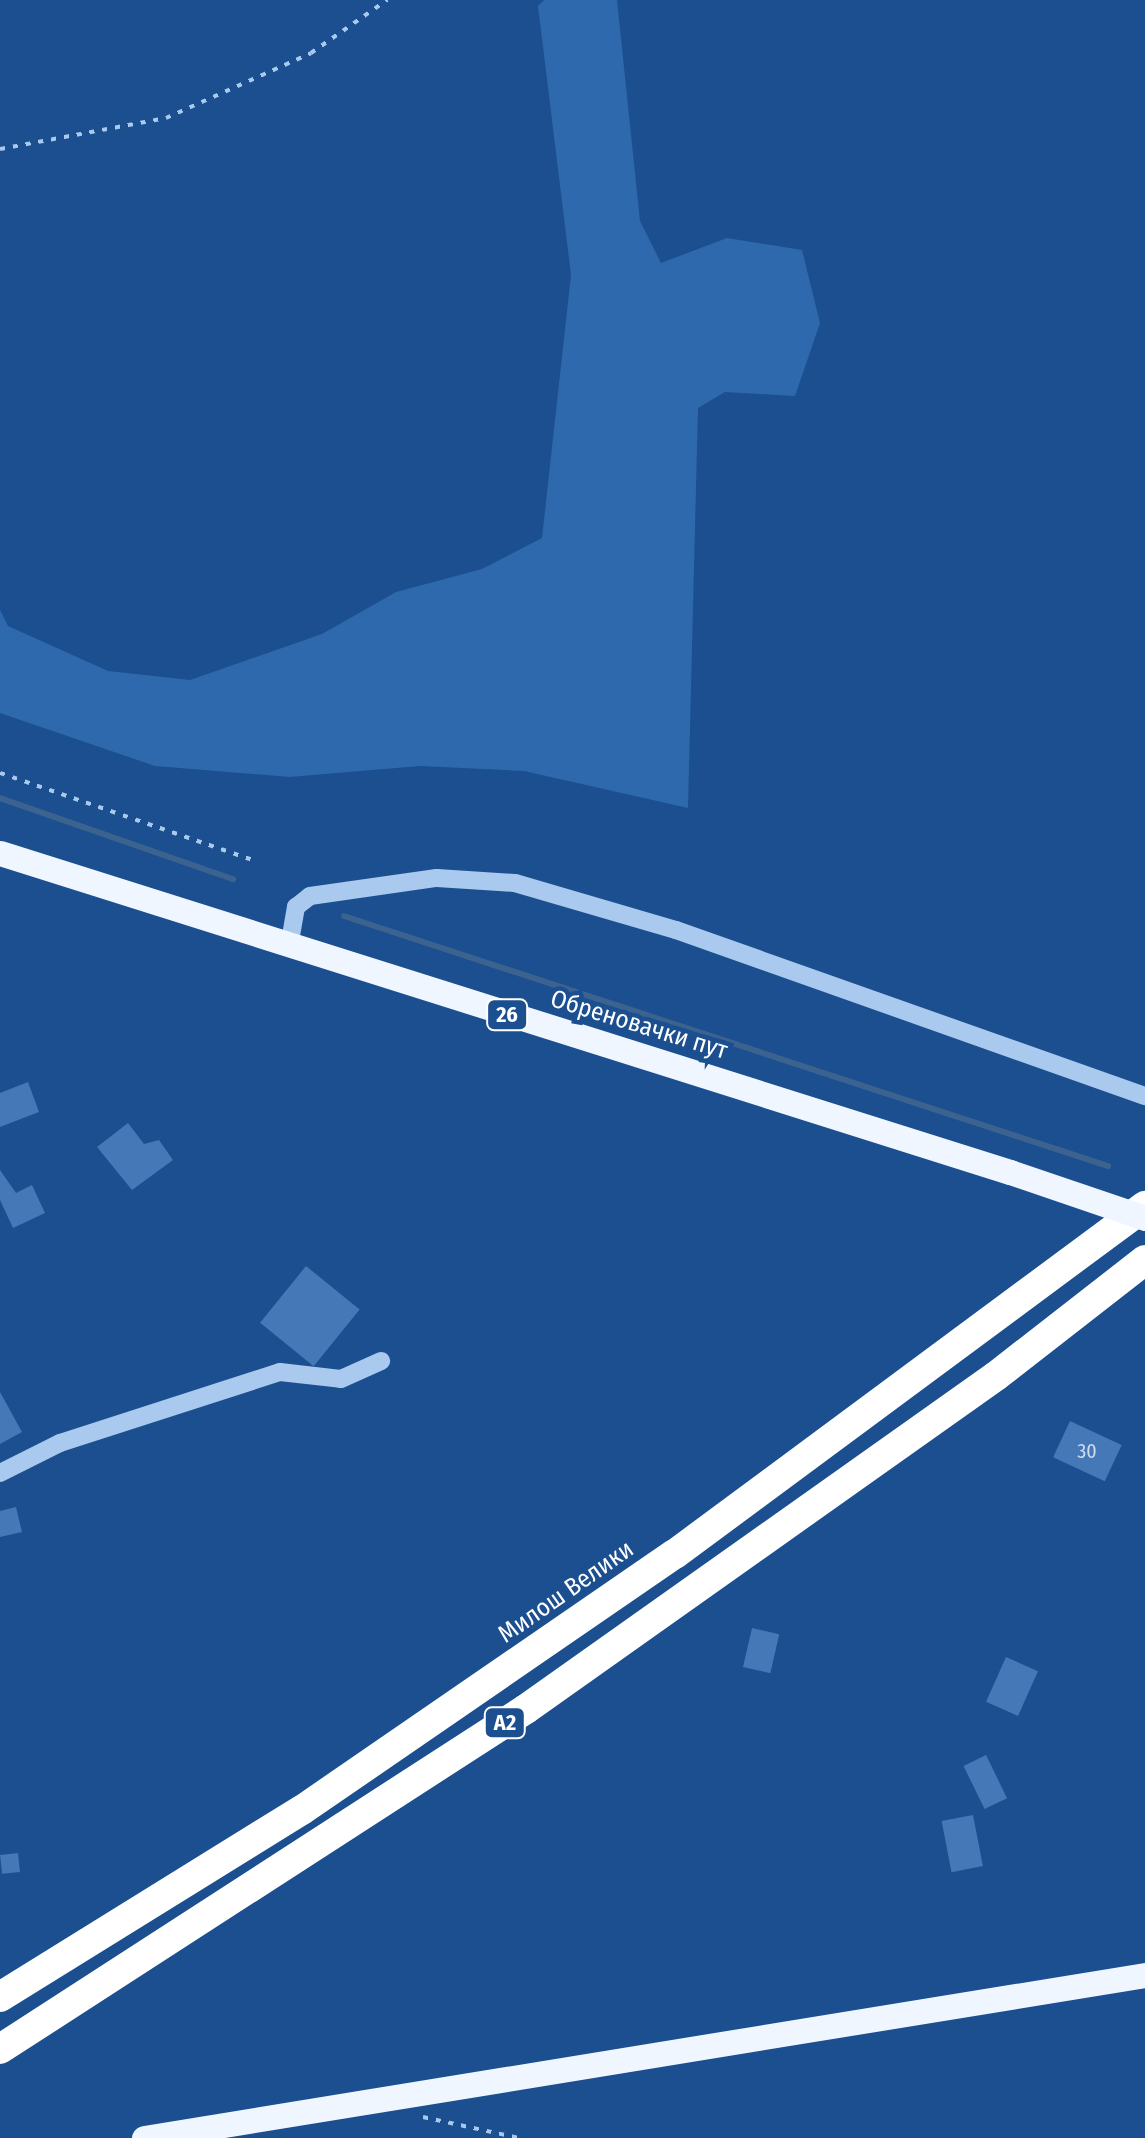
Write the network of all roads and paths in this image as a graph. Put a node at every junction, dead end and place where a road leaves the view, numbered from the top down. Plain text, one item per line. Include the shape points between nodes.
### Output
1 (388, 0) edge
2 (0, 148) edge
3 (0, 773) edge
4 (2, 859) edge
5 (253, 860) dead end
6 (289, 947) junction
7 (1145, 1096) edge
8 (1145, 1206) edge
9 (1145, 1218) edge
10 (1145, 1260) edge
11 (381, 1361) dead end
12 (0, 1473) edge
13 (1145, 1974) edge
14 (0, 1997) edge
15 (0, 2049) edge
16 (415, 2092) junction
17 (144, 2138) edge
18 (519, 2138) edge

1 - 2 path via 311,53 166,118
3 - 5 path
4 - 6 main road, Обреновачки пут / 26
6 - 7 lane via 296,908 310,896 437,878 515,883 676,930
6 - 9 main road, Обреновачки пут / 26, bridge
8 - 14 highway, Милош Велики / A2 via 659,1565 302,1810
10 - 15 highway, A2 via 996,1376 526,1709
11 - 12 lane via 342,1378 280,1372 60,1443
13 - 16 main road
16 - 17 main road
16 - 18 path via 424,2119

